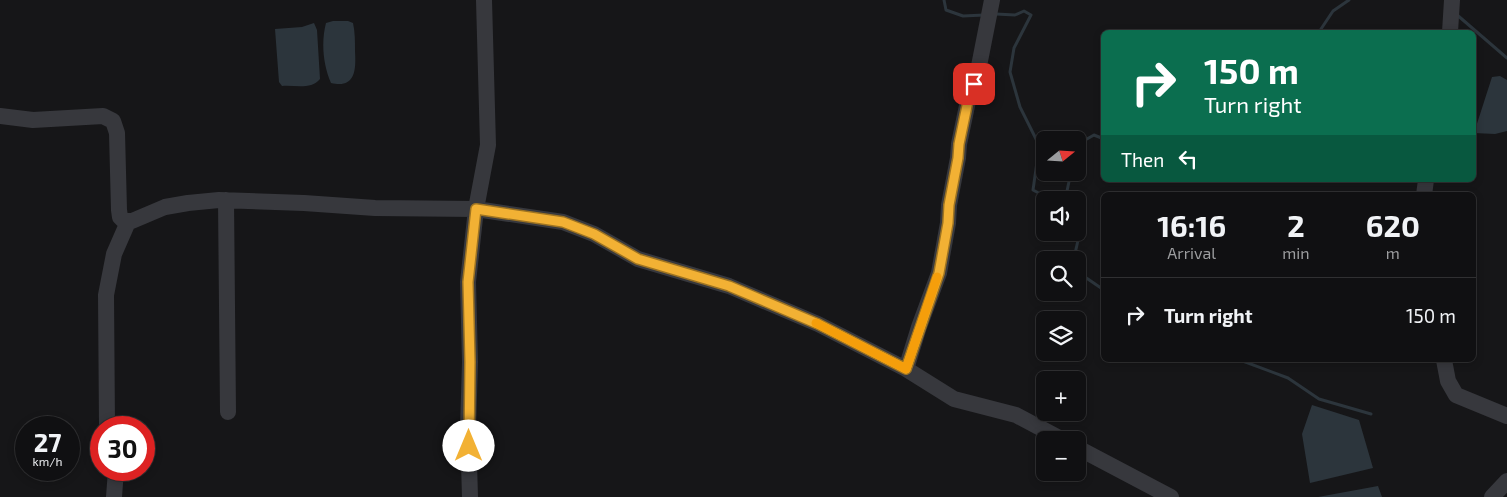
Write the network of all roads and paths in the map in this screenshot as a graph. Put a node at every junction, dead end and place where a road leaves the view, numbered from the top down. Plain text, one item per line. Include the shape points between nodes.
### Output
1 (484, 0) edge
2 (992, 0) edge
3 (1452, 0) edge
4 (1450, 30) edge
5 (0, 116) edge
6 (226, 200) junction
7 (476, 209) junction
8 (128, 222) junction
9 (1444, 362) edge
10 (906, 369) junction
11 (228, 412) dead end
12 (107, 416) edge
13 (1507, 416) edge
14 (1046, 431) edge
15 (1086, 452) edge
16 (115, 481) edge
17 (1507, 481) edge
18 (114, 497) edge
19 (470, 497) edge
20 (1171, 497) edge
21 (1492, 497) edge

1 - 7 street via 488,145
2 - 10 street via 979,66 968,101 939,273
3 - 4 street
5 - 8 street via 33,120 103,116 113,121 117,133 119,210 122,220
6 - 7 street via 375,208
6 - 8 street via 180,204
6 - 11 street
7 - 10 street via 563,222 594,234 638,259 729,286 809,320
7 - 19 street via 468,282
8 - 12 street via 114,254 106,295
9 - 13 street via 1448,381 1456,395
10 - 14 street via 954,399 1016,415
15 - 20 street
16 - 18 street
17 - 21 street

